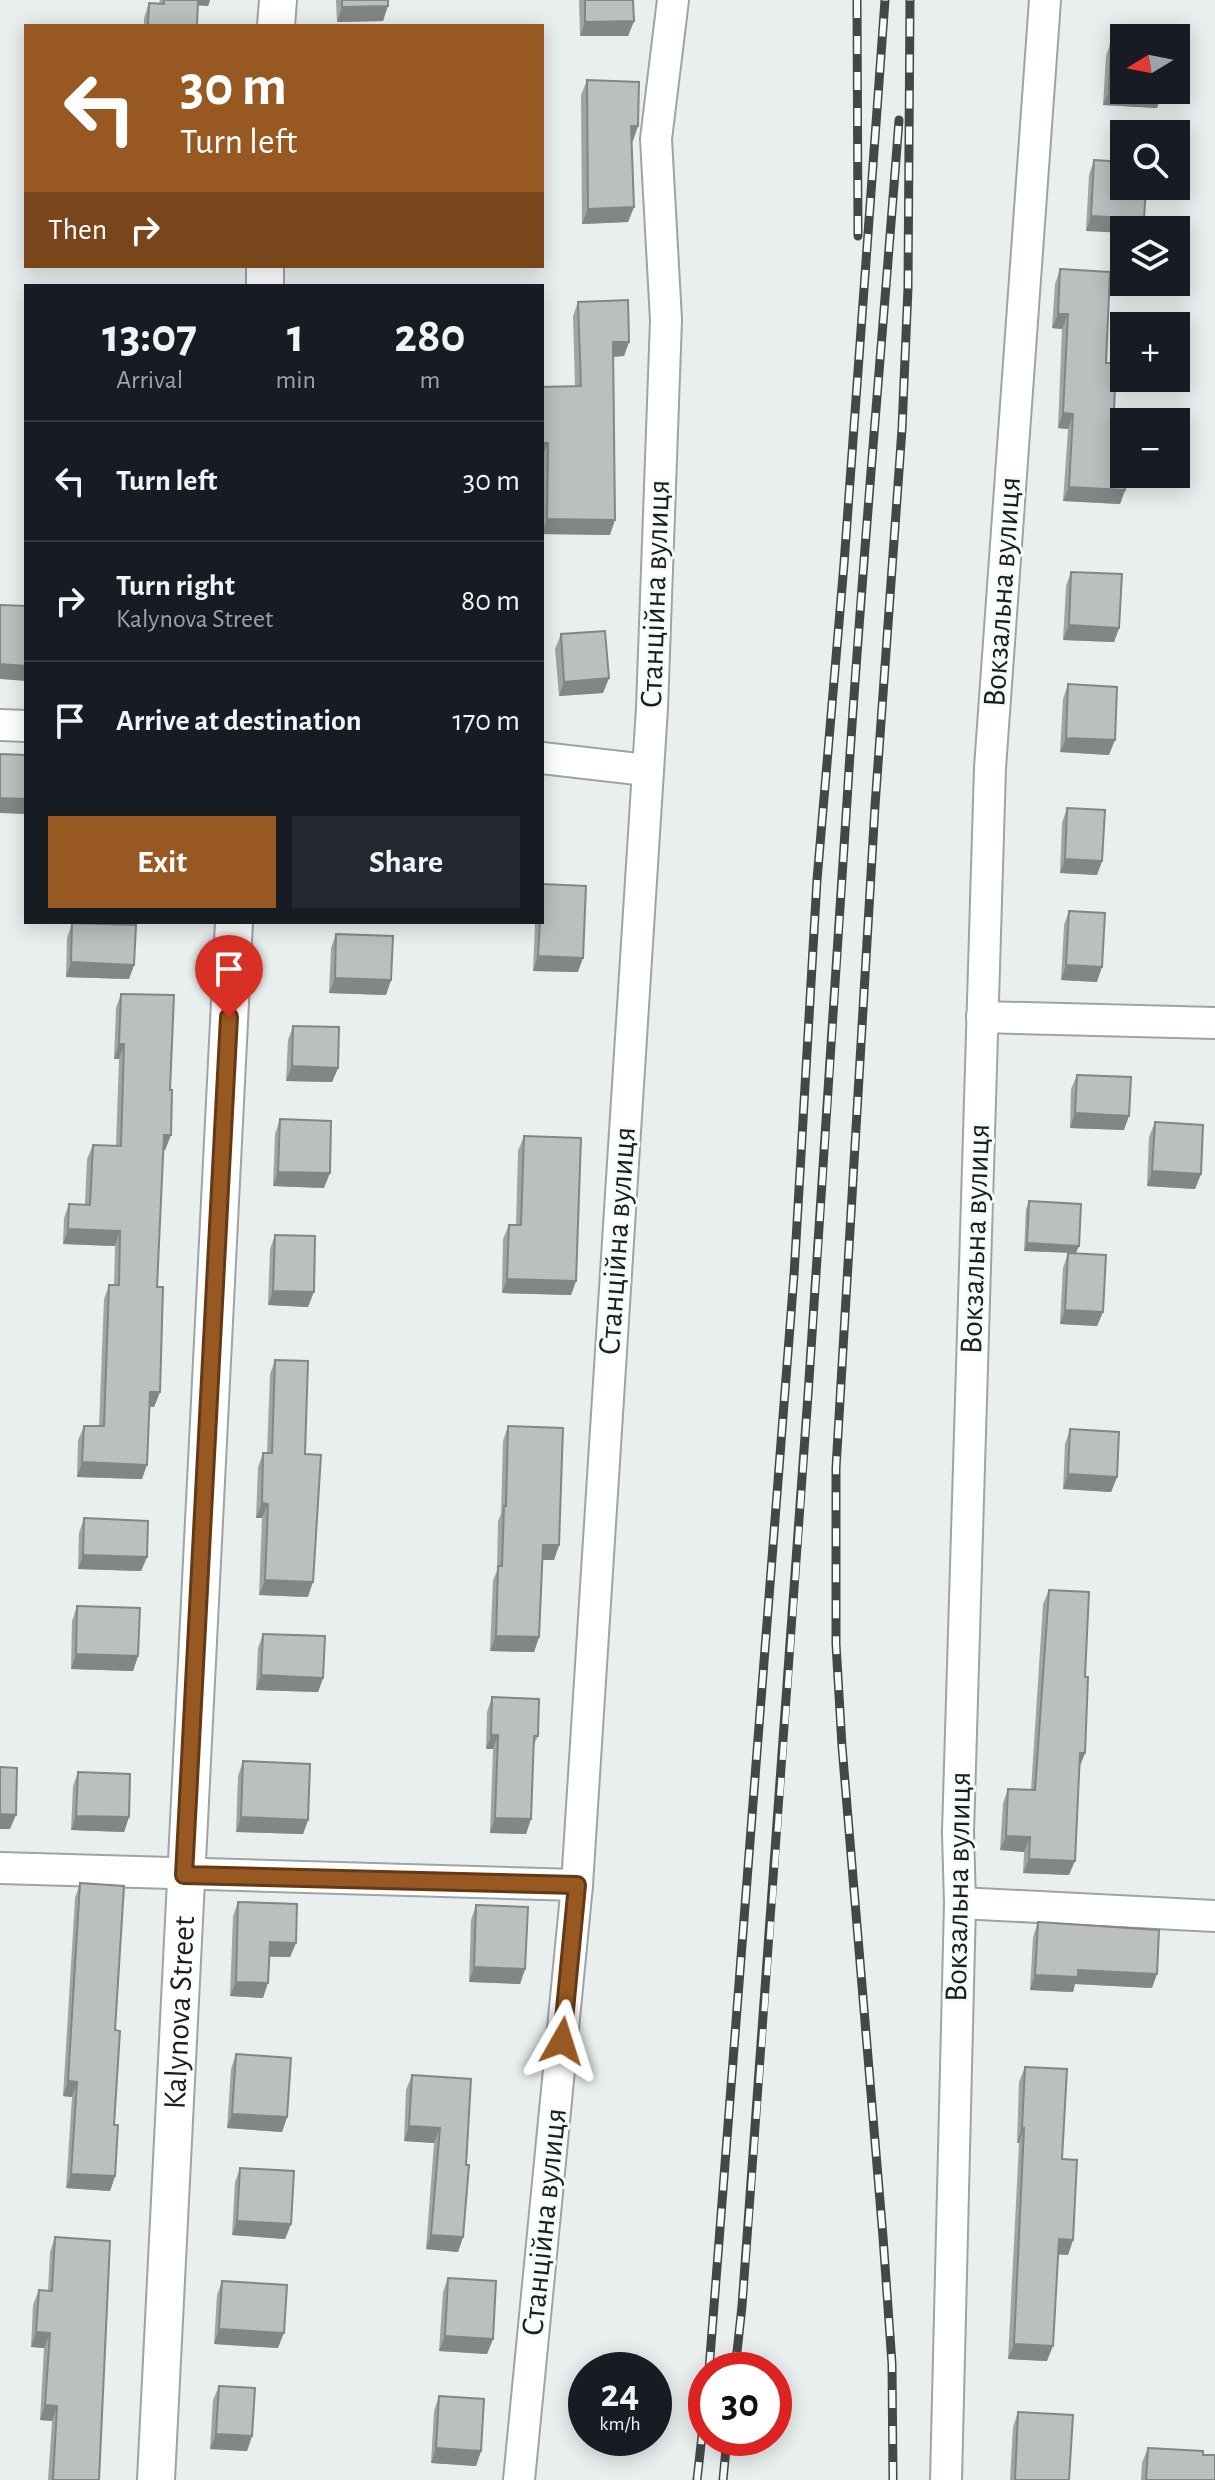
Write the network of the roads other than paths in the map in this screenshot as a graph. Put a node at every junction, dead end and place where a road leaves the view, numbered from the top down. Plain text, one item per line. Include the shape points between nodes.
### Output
1 (278, 0) edge
2 (673, 0) edge
3 (1045, 0) edge
4 (276, 24) edge
5 (0, 725) edge
6 (24, 726) edge
7 (544, 758) edge
8 (646, 770) junction
9 (234, 924) edge
10 (982, 1017) junction
11 (1215, 1023) edge
12 (0, 1868) edge
13 (184, 1875) junction
14 (577, 1885) junction
15 (960, 1903) junction
16 (1215, 1916) edge
17 (156, 2480) edge
18 (519, 2480) edge
19 (946, 2480) edge

1 - 4 street
2 - 8 street, Станційна вулиця via 656,139 666,320
3 - 10 street, Вокзальна вулиця via 990,768
5 - 6 street
7 - 8 street
8 - 14 street, Станційна вулиця
9 - 13 street, Kalynova Street
10 - 11 street
10 - 15 street, Вокзальна вулиця
12 - 13 street
13 - 14 street
13 - 17 street, Kalynova Street
14 - 18 street, Станційна вулиця
15 - 16 street
15 - 19 street, Вокзальна вулиця

